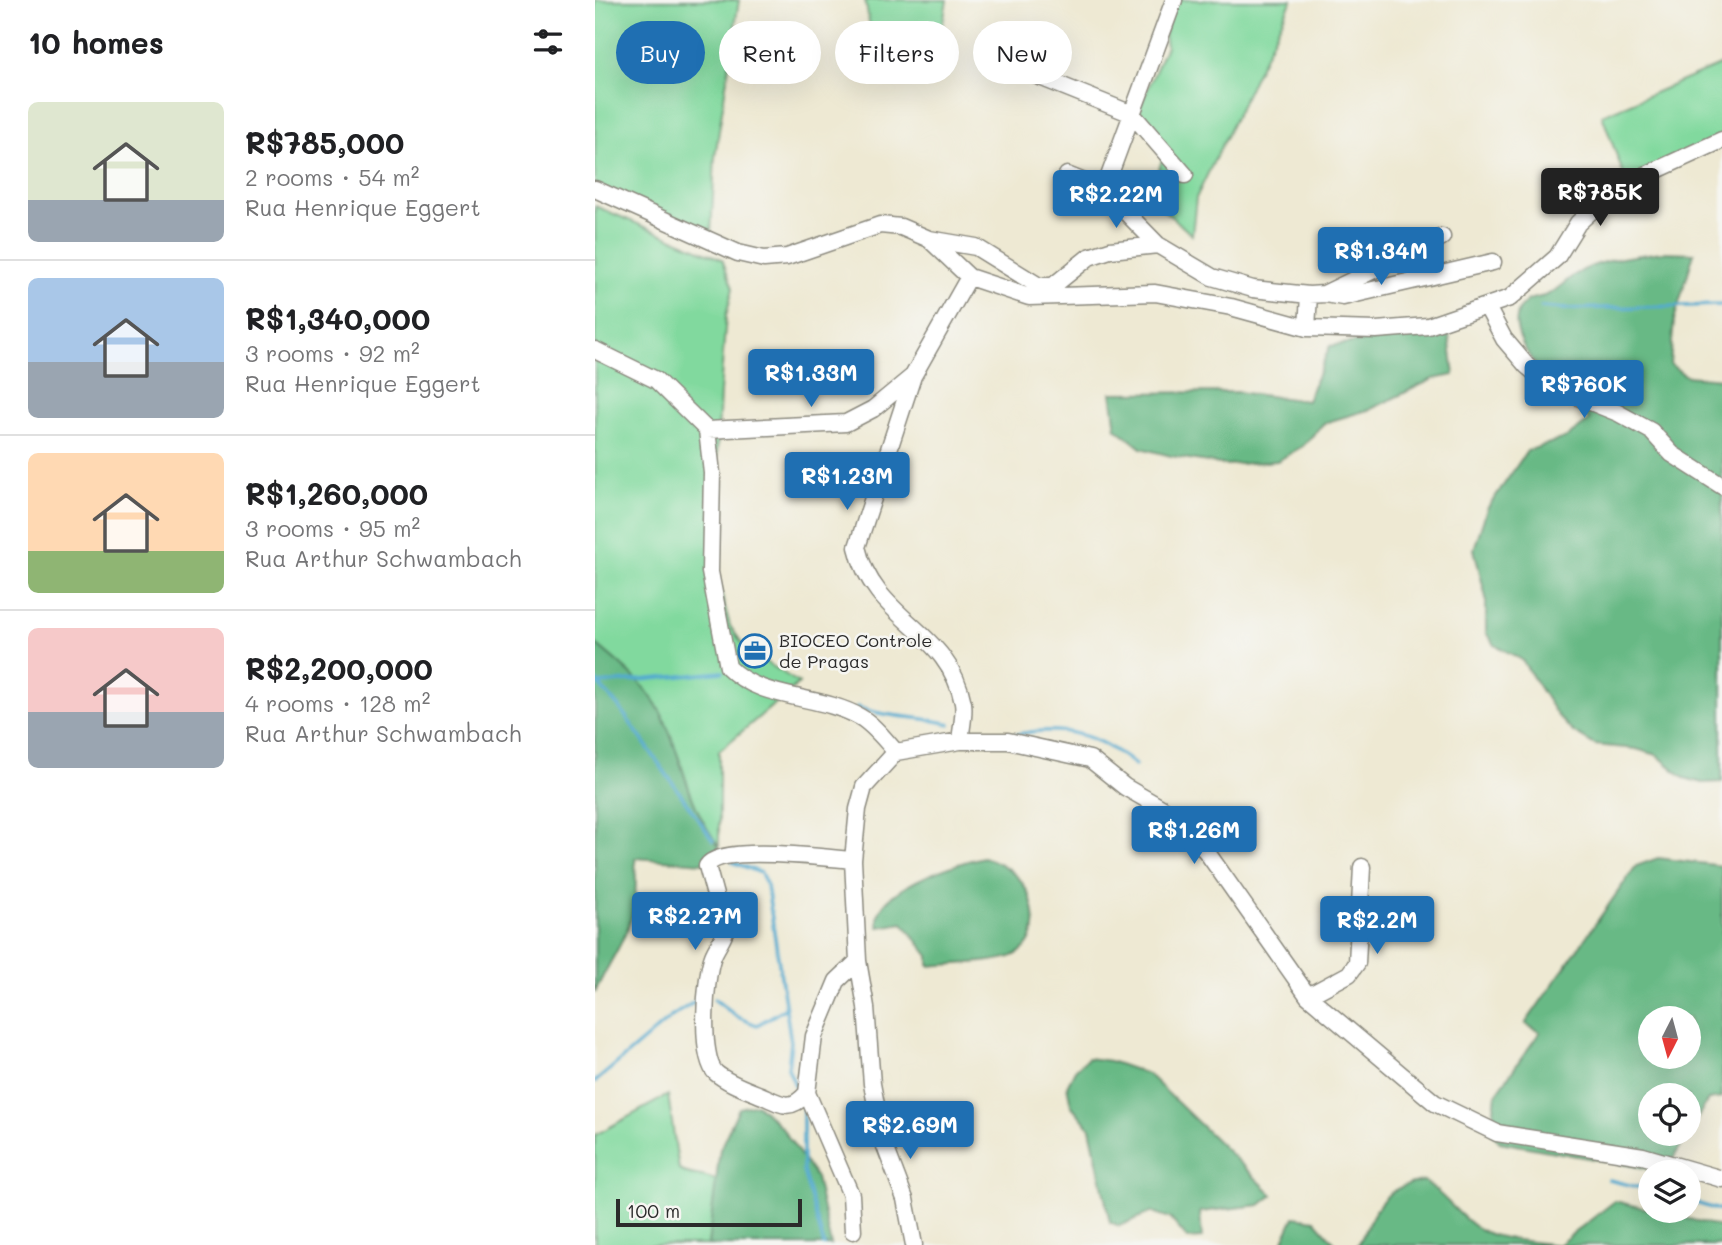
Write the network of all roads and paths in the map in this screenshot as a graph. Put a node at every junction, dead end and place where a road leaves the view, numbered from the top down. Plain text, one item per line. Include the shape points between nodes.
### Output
1 (1174, 0) edge
2 (1057, 84) edge
3 (1132, 114) junction
4 (1722, 140) edge
5 (1067, 175) dead end
6 (1185, 175) dead end
7 (595, 189) edge
8 (1104, 190) junction
9 (1442, 237) dead end
10 (929, 239) junction
11 (1158, 245) junction
12 (1493, 262) dead end
13 (969, 277) junction
14 (1317, 295) junction
15 (1487, 307) junction
16 (1307, 328) junction
17 (595, 349) edge
18 (913, 376) junction
19 (707, 430) junction
20 (1722, 486) edge
21 (960, 741) junction
22 (896, 752) junction
23 (852, 860) junction
24 (1362, 867) dead end
25 (858, 961) junction
26 (1308, 996) junction
27 (807, 1093) junction
28 (1722, 1179) edge
29 (853, 1231) dead end
30 (914, 1245) edge

1 - 3 street
2 - 3 street
3 - 6 street
3 - 8 street
4 - 15 street via 1635,180 1602,201 1578,223 1557,257 1510,298
5 - 8 street
7 - 10 street via 738,253 764,259 787,257 880,225 901,227
8 - 11 street
9 - 14 street
10 - 11 street via 976,247 1039,286 1053,286 1089,257 1109,250
10 - 13 street
11 - 14 street via 1212,277 1252,289
12 - 14 street via 1343,297
13 - 16 street via 1029,297 1156,293
13 - 18 street
14 - 16 street
15 - 16 street via 1428,326
15 - 20 street via 1504,339 1551,386 1651,431 1672,454
17 - 19 street via 656,380
18 - 19 street via 873,409 845,423
18 - 21 street via 857,547 872,587 929,639 956,678 963,706
19 - 22 street via 712,473 710,572 728,667 737,677 769,690 862,718
21 - 22 street
21 - 26 street via 1008,741 1090,759 1125,787 1170,813 1206,851
22 - 23 street via 864,788
23 - 25 street
23 - 27 street via 762,854 716,857 706,866 725,932 712,965 704,1032 709,1063 727,1080 785,1106 798,1103
24 - 26 street via 1357,963 1349,974
25 - 27 street via 837,981 814,1036
25 - 30 street via 883,1141 905,1199
26 - 28 street via 1435,1103 1467,1121 1497,1133 1643,1156
27 - 29 street via 851,1195

